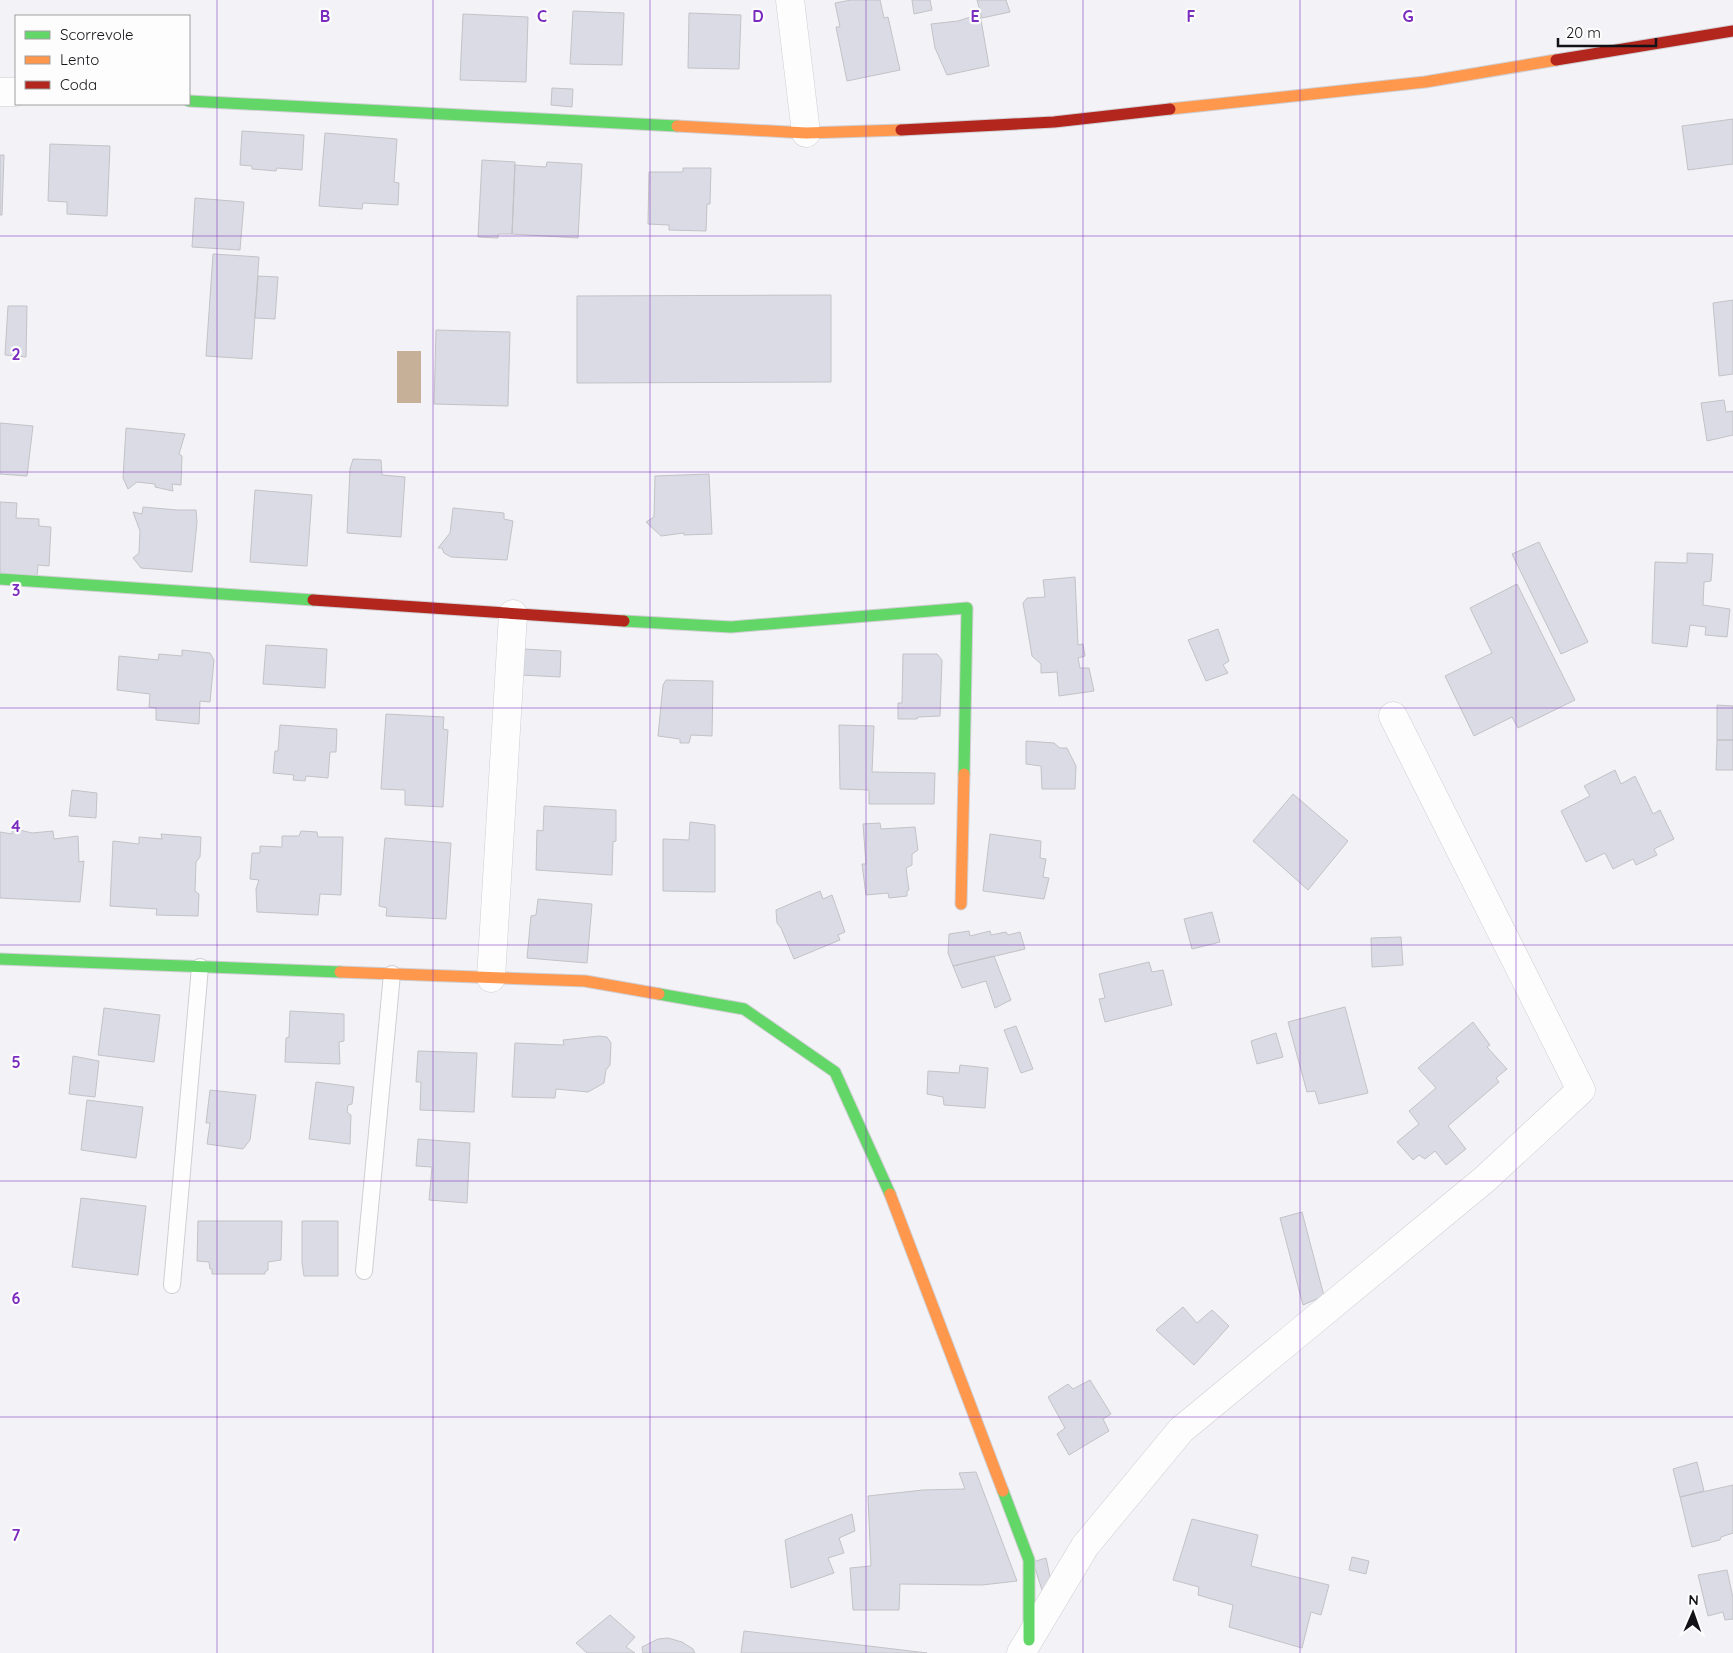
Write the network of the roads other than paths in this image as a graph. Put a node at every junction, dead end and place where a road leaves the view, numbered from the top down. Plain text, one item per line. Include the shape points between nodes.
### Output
1 (790, 0) edge
2 (1733, 31) edge
3 (0, 92) edge
4 (15, 92) edge
5 (190, 101) edge
6 (806, 133) junction
7 (0, 579) edge
8 (513, 614) junction
9 (1393, 716) dead end
10 (961, 904) dead end
11 (0, 959) edge
12 (200, 967) junction
13 (392, 974) junction
14 (491, 978) junction
15 (364, 1271) dead end
16 (172, 1285) dead end
17 (1025, 1646) edge

1 - 6 street
2 - 6 street via 1425,82 1054,122
3 - 4 street
5 - 6 street
7 - 8 street
8 - 10 street via 731,627 967,608
8 - 14 street
9 - 17 street via 1581,1090 1485,1179 1181,1430 1085,1546
11 - 12 street
12 - 13 street
12 - 16 lane
13 - 14 street
13 - 15 lane
14 - 17 street via 585,982 744,1009 835,1072 890,1192 1029,1560

